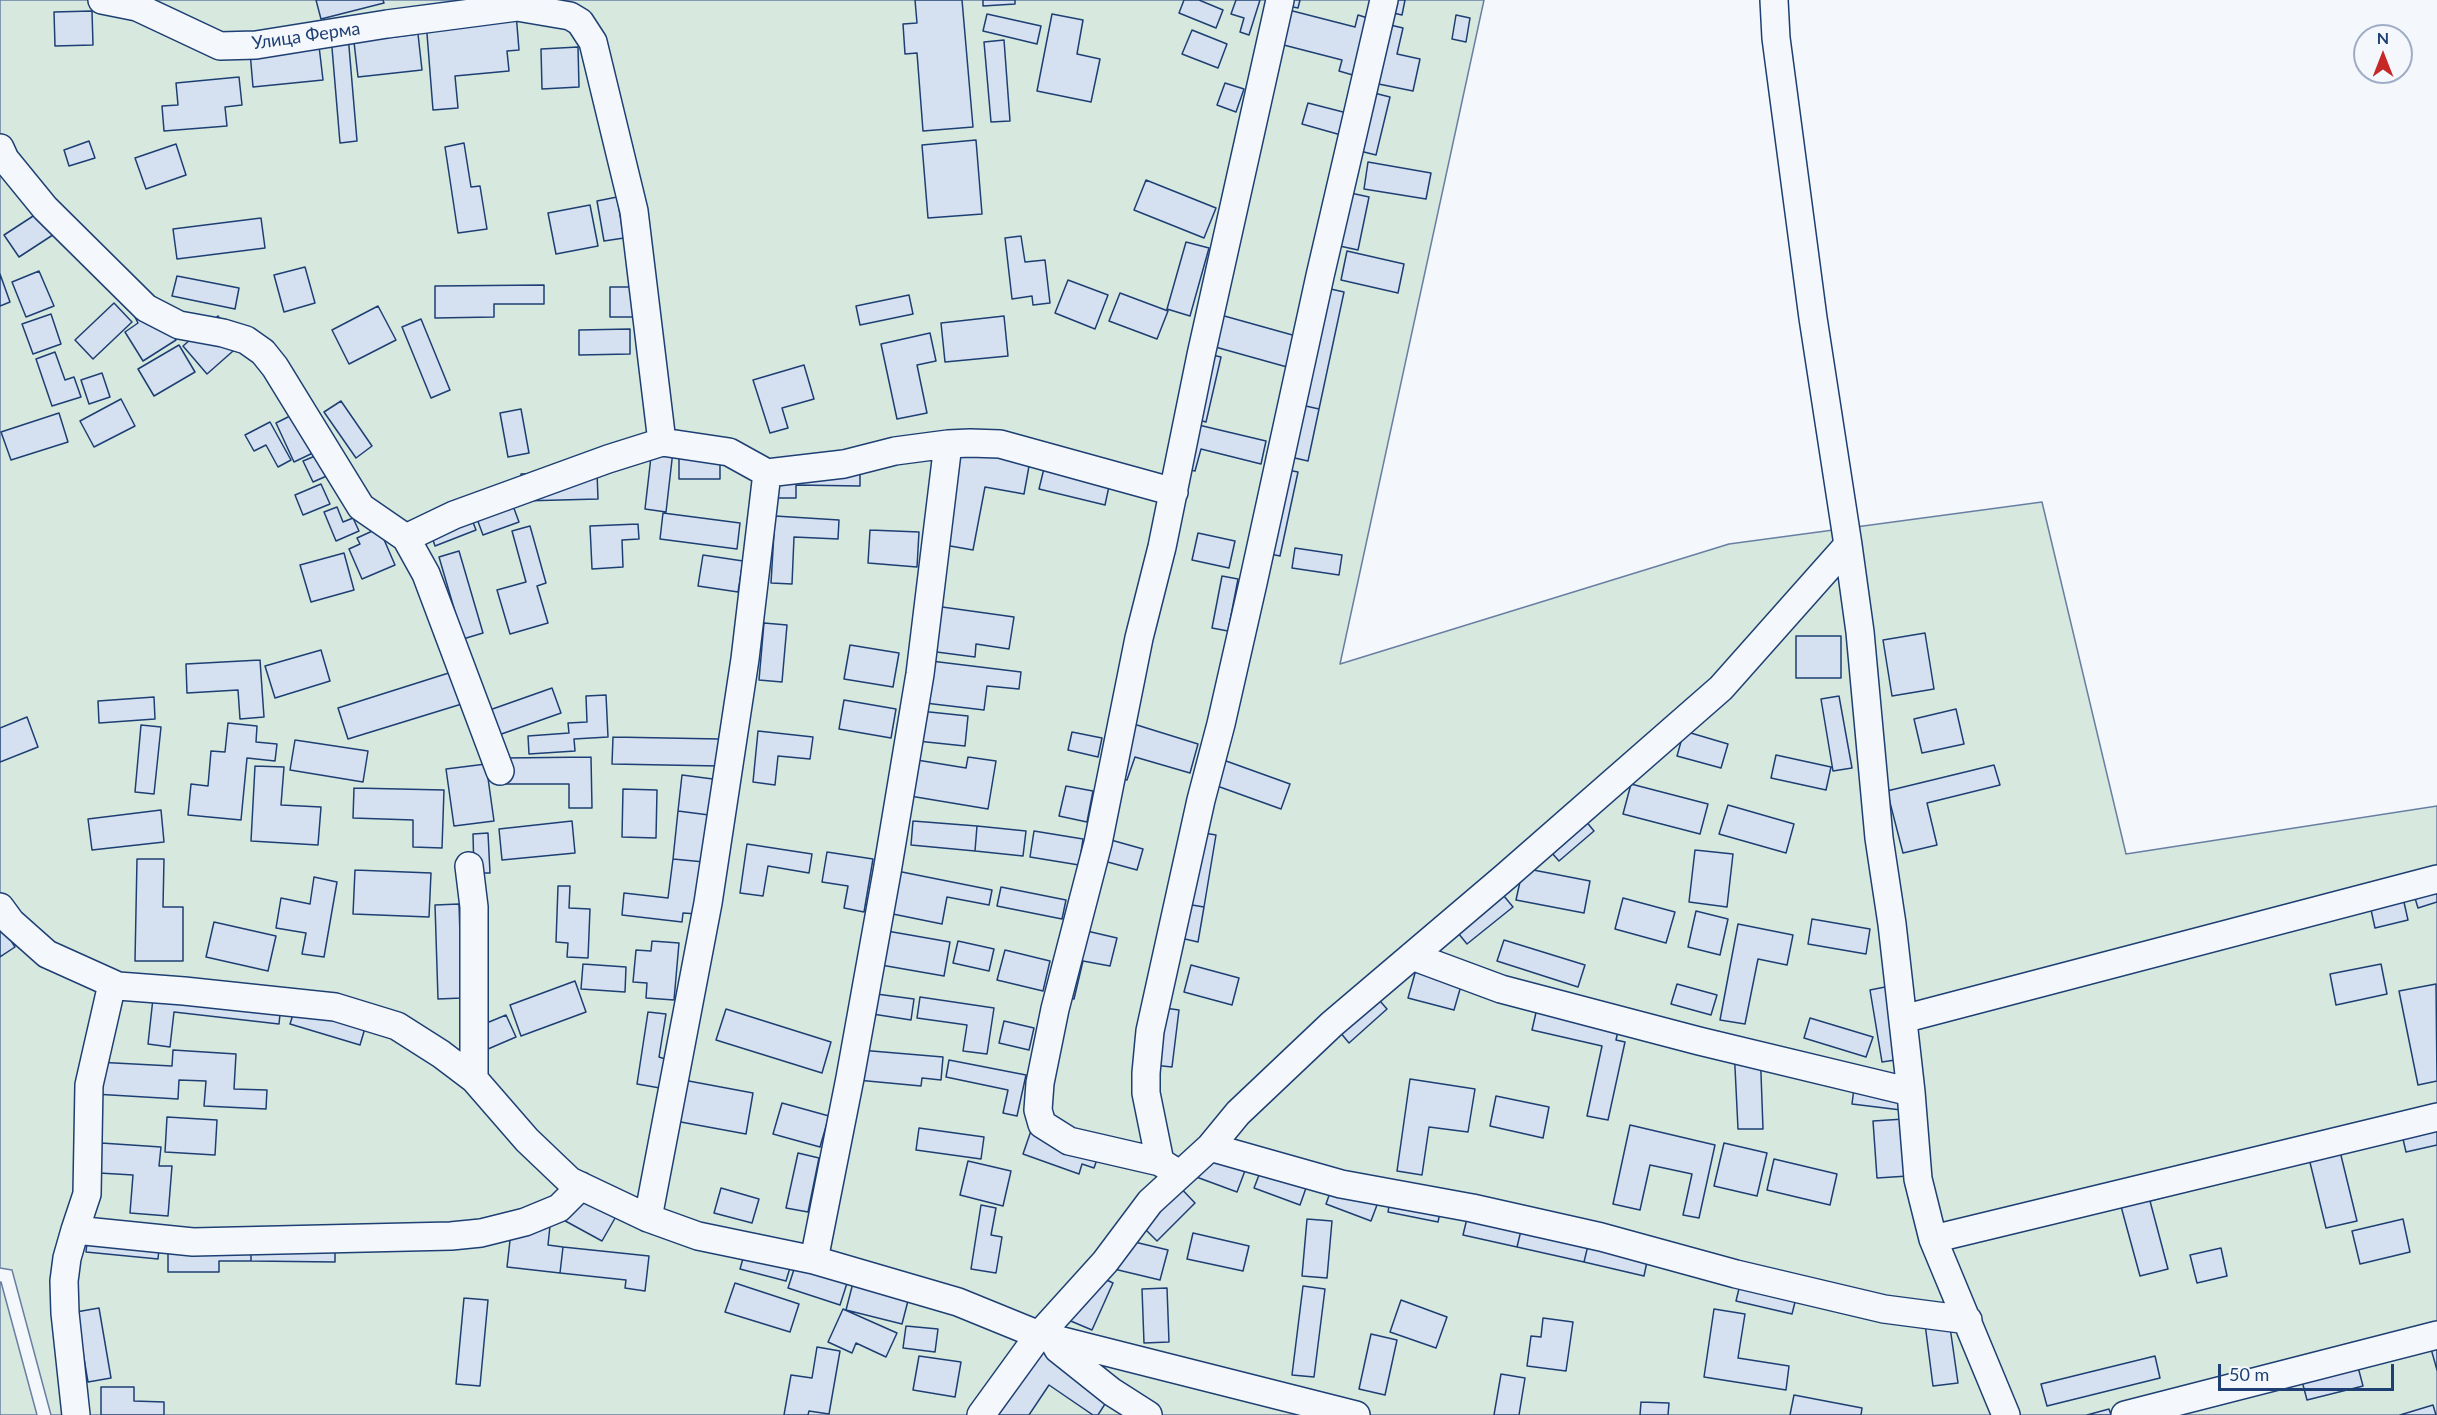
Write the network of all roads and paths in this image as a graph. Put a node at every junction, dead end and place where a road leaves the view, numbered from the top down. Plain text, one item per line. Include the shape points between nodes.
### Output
1 (102, 0) edge
2 (1280, 0) edge
3 (1384, 0) edge
4 (1774, 0) edge
5 (517, 4) edge
6 (0, 148) edge
7 (662, 442) junction
8 (948, 444) junction
9 (767, 473) junction
10 (1174, 492) junction
11 (406, 538) junction
12 (1848, 545) junction
13 (500, 771) dead end
14 (469, 866) dead end
15 (2437, 879) edge
16 (0, 907) edge
17 (1412, 956) junction
18 (112, 984) junction
19 (1903, 1018) junction
20 (474, 1079) junction
21 (1911, 1092) junction
22 (2437, 1116) edge
23 (1210, 1147) junction
24 (1170, 1168) junction
25 (581, 1186) junction
26 (648, 1218) junction
27 (75, 1230) junction
28 (1933, 1239) junction
29 (814, 1260) junction
30 (1968, 1320) junction
31 (2437, 1335) edge
32 (1045, 1337) junction
33 (76, 1415) edge
34 (981, 1415) edge
35 (1148, 1415) edge
36 (1356, 1415) edge
37 (2006, 1415) edge
38 (2125, 1415) edge

1 - 5 street, Улица Ферма via 137,7 220,46 256,45
2 - 10 street
3 - 24 street via 1150,1030 1146,1093
4 - 12 street via 1813,318
5 - 7 street, Улица Ферма via 570,16 580,22 593,42 634,212
6 - 11 street via 45,208 147,308 179,325 246,340 262,352 361,507
7 - 9 street via 729,452
7 - 11 street via 454,515
8 - 9 street via 844,464
8 - 10 street via 1000,444
8 - 29 street via 920,674 850,1078
9 - 26 street via 745,659 708,903
10 - 24 street via 1139,638 1098,843 1056,1009 1038,1110 1042,1124 1069,1141
11 - 13 street via 426,574
12 - 17 street via 1720,688
12 - 19 street
14 - 20 street via 474,907
15 - 19 street
16 - 18 street via 47,954
17 - 21 street via 1501,988 1709,1044
17 - 23 street via 1294,1059 1238,1113
18 - 20 street via 336,1007 398,1026
18 - 27 street via 89,1085 87,1194
19 - 21 street
20 - 25 street via 527,1140 570,1181
21 - 28 street via 1918,1179
22 - 28 street
23 - 24 street
23 - 30 street via 1341,1184 1600,1237 1884,1310
24 - 32 street via 1150,1202
25 - 26 street
25 - 27 street via 559,1208 525,1222 451,1236 194,1242
26 - 29 street via 698,1236
27 - 33 street via 64,1281
28 - 30 street
29 - 32 street via 958,1302
30 - 37 street
31 - 38 street
32 - 34 street
32 - 35 street via 1112,1392
32 - 36 street

